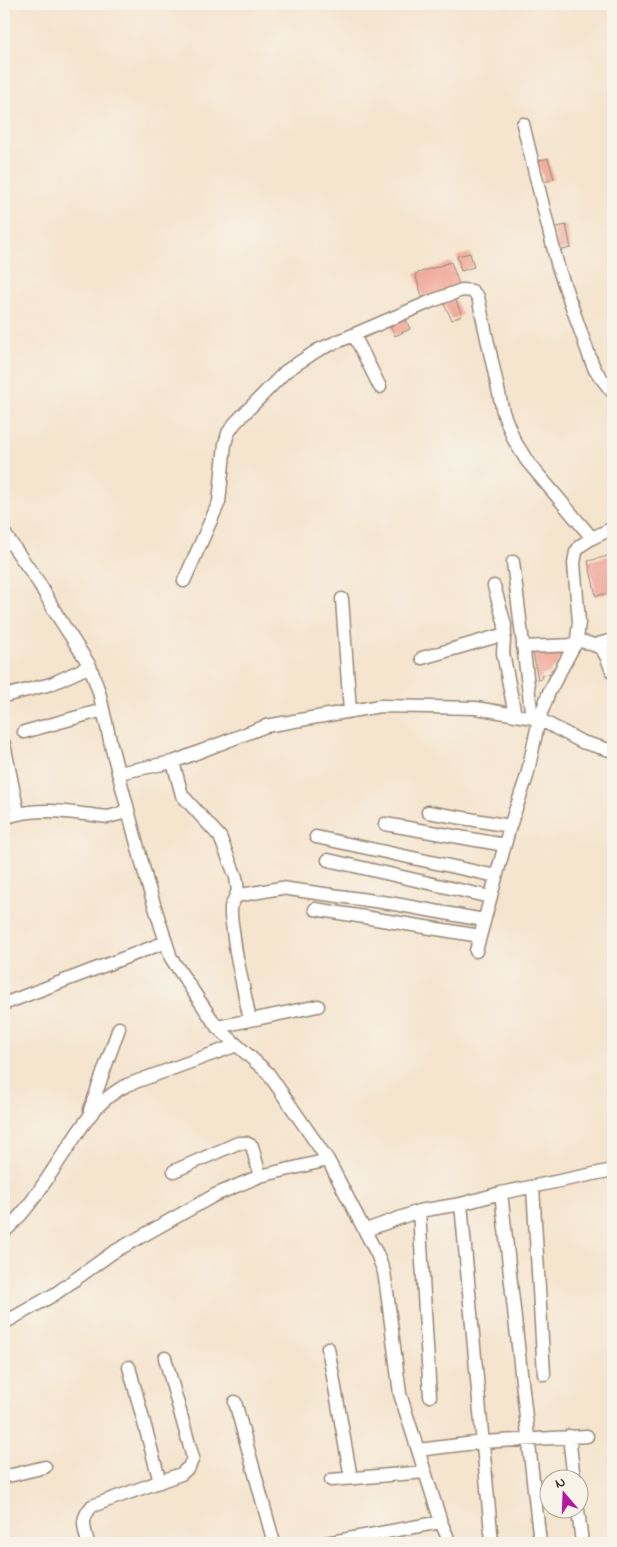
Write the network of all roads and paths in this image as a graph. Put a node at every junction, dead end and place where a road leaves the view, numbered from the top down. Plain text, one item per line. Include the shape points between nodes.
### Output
1 (523, 124) dead end
2 (354, 335) junction
3 (380, 386) dead end
4 (613, 393) edge
5 (613, 528) edge
6 (4, 533) edge
7 (592, 538) junction
8 (513, 562) dead end
9 (184, 581) dead end
10 (494, 586) dead end
11 (342, 599) dead end
12 (505, 634) junction
13 (613, 640) edge
14 (576, 643) junction
15 (595, 645) junction
16 (523, 647) junction
17 (422, 658) dead end
18 (90, 666) junction
19 (613, 673) edge
20 (4, 696) edge
21 (103, 710) junction
22 (350, 711) junction
23 (515, 715) junction
24 (536, 718) junction
25 (24, 732) dead end
26 (4, 744) edge
27 (613, 751) edge
28 (172, 762) junction
29 (118, 772) junction
30 (127, 809) junction
31 (428, 812) dead end
32 (18, 813) junction
33 (4, 818) edge
34 (385, 824) dead end
35 (510, 826) junction
36 (316, 837) dead end
37 (505, 845) junction
38 (328, 860) dead end
39 (496, 876) junction
40 (236, 896) junction
41 (490, 897) junction
42 (315, 909) dead end
43 (484, 920) junction
44 (480, 936) junction
45 (166, 942) junction
46 (476, 951) dead end
47 (6, 1003) dead end
48 (318, 1006) dead end
49 (250, 1020) junction
50 (119, 1028) dead end
51 (217, 1028) junction
52 (237, 1045) junction
53 (88, 1116) junction
54 (328, 1160) junction
55 (613, 1170) edge
56 (174, 1171) dead end
57 (260, 1176) junction
58 (533, 1187) junction
59 (501, 1193) junction
60 (461, 1204) junction
61 (419, 1211) junction
62 (366, 1230) junction
63 (4, 1232) edge
64 (4, 1323) edge
65 (328, 1348) dead end
66 (165, 1358) dead end
67 (129, 1367) dead end
68 (544, 1374) dead end
69 (430, 1396) dead end
70 (235, 1402) dead end
71 (568, 1436) junction
72 (587, 1436) dead end
73 (528, 1439) junction
74 (483, 1442) junction
75 (418, 1450) junction
76 (45, 1467) dead end
77 (573, 1470) edge
78 (425, 1472) junction
79 (4, 1477) edge
80 (351, 1478) junction
81 (332, 1480) dead end
82 (160, 1482) junction
83 (579, 1520) edge
84 (441, 1522) junction
85 (88, 1543) edge
86 (274, 1543) edge
87 (326, 1543) edge
88 (450, 1543) edge
89 (492, 1543) edge
90 (540, 1543) edge
91 (582, 1543) edge

1 - 4 street via 558,267 595,370
2 - 3 street
2 - 7 street via 432,301 462,290 472,291 478,297 503,412 514,440 527,461
2 - 9 street via 318,350 286,370 235,423 225,444 219,502
5 - 7 street
6 - 18 street
7 - 14 street via 580,546 574,563 579,622
8 - 16 street
10 - 12 street
11 - 22 street
12 - 17 street
12 - 23 street via 503,654
13 - 15 street
14 - 15 street
14 - 16 street
14 - 24 street
15 - 19 street via 604,650
16 - 24 street
18 - 20 street via 51,684
18 - 21 street
21 - 25 street
21 - 29 street
22 - 23 street via 380,706 466,708
22 - 28 street via 266,726
23 - 24 street
24 - 27 street via 582,742
24 - 35 street via 527,776
26 - 32 street
28 - 29 street
28 - 40 street via 182,795 223,842 236,877
29 - 30 street
30 - 32 street via 108,817 40,810
30 - 45 street
31 - 35 street
32 - 33 street
34 - 37 street
35 - 37 street
36 - 39 street
37 - 39 street
38 - 41 street
39 - 41 street
40 - 43 street via 281,888
40 - 49 street via 231,916
41 - 43 street
42 - 44 street
43 - 44 street
44 - 46 street
45 - 47 street
45 - 51 street via 171,958
48 - 49 street
49 - 51 street
50 - 53 street
51 - 52 street
52 - 53 street via 127,1085 102,1101
52 - 54 street via 268,1073
53 - 63 street via 32,1201
54 - 57 street
54 - 62 street
55 - 58 street
56 - 57 street via 238,1143 246,1143 252,1146
57 - 64 street via 215,1195 112,1253 55,1294
58 - 59 street
58 - 68 street
59 - 60 street
59 - 73 street
60 - 61 street
60 - 74 street
61 - 62 street
61 - 69 street
62 - 75 street via 384,1272 400,1394
65 - 80 street
66 - 82 street via 193,1458 181,1474
67 - 82 street
70 - 86 street
71 - 72 street
71 - 73 street
71 - 77 street
73 - 74 street
73 - 90 street
74 - 75 street
74 - 89 street
75 - 78 street
76 - 79 street
78 - 80 street
78 - 84 street
80 - 81 street
82 - 85 street via 92,1506 83,1523
83 - 91 street
84 - 87 street
84 - 88 street

